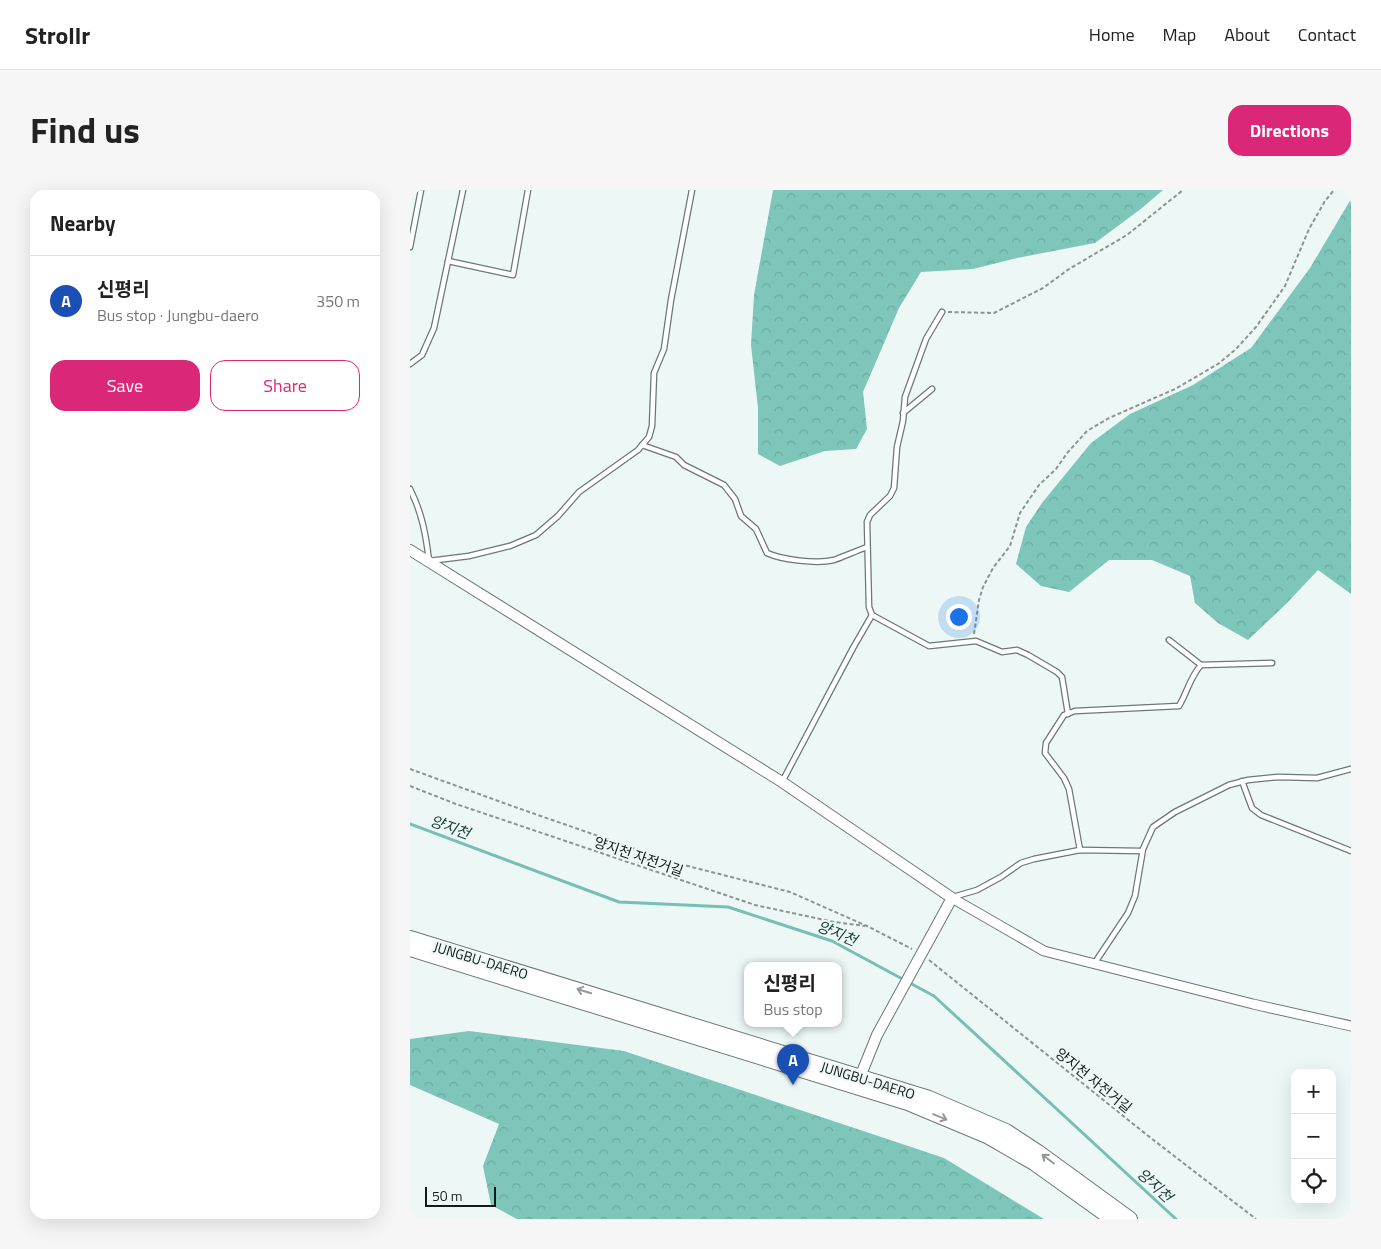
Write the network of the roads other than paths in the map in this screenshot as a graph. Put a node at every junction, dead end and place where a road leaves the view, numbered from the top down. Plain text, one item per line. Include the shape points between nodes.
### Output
1 (421, 190) edge
2 (463, 190) edge
3 (528, 190) edge
4 (692, 190) edge
5 (410, 247) edge
6 (448, 261) junction
7 (942, 312) road end
8 (410, 364) edge
9 (932, 389) dead end
10 (903, 413) junction
11 (642, 445) junction
12 (410, 489) edge
13 (868, 547) junction
14 (410, 550) edge
15 (429, 561) junction
16 (872, 615) junction
17 (1169, 640) dead end
18 (1272, 663) dead end
19 (1200, 665) junction
20 (1068, 714) junction
21 (1351, 769) edge
22 (1242, 781) junction
23 (782, 782) junction
24 (1080, 850) junction
25 (1142, 851) junction
26 (1351, 851) edge
27 (952, 898) junction
28 (410, 938) edge
29 (410, 949) edge
30 (1094, 964) junction
31 (1351, 1026) edge
32 (857, 1082) junction
33 (1112, 1219) edge
34 (1130, 1219) edge

1 - 5 lane
2 - 6 lane
3 - 6 lane via 513,275
4 - 11 lane via 664,349 654,372 652,426
6 - 8 lane via 434,328 422,355
7 - 10 lane via 926,339 905,397
9 - 10 lane
10 - 13 lane via 894,488 870,515 867,522
11 - 13 lane via 676,457 684,465 724,485 742,516 756,529 767,553 812,561 832,560
11 - 15 lane via 579,492 536,534 510,546
12 - 15 lane via 419,507
13 - 16 lane via 869,608
14 - 15 street
15 - 23 street
16 - 20 lane via 929,646 976,641 1002,652 1017,650 1062,677
16 - 23 lane
17 - 19 lane
18 - 19 lane
19 - 20 lane via 1179,706
20 - 24 lane via 1046,742 1046,753 1069,789
21 - 22 lane via 1317,778 1278,777
22 - 25 lane via 1175,812 1154,827
22 - 26 lane via 1252,808 1261,815
23 - 27 street
24 - 25 lane
24 - 27 lane via 1021,863 977,890
25 - 30 lane via 1135,896 1128,913
27 - 30 street via 1044,951
27 - 32 street via 877,1035
32 -> 28 main road, JUNGBU-DAERO
29 - 32 main road, JUNGBU-DAERO via 816,1074
30 - 31 street
32 -> 33 main road, JUNGBU-DAERO via 987,1136 1034,1162
34 -> 32 main road, JUNGBU-DAERO via 1006,1131 930,1098

